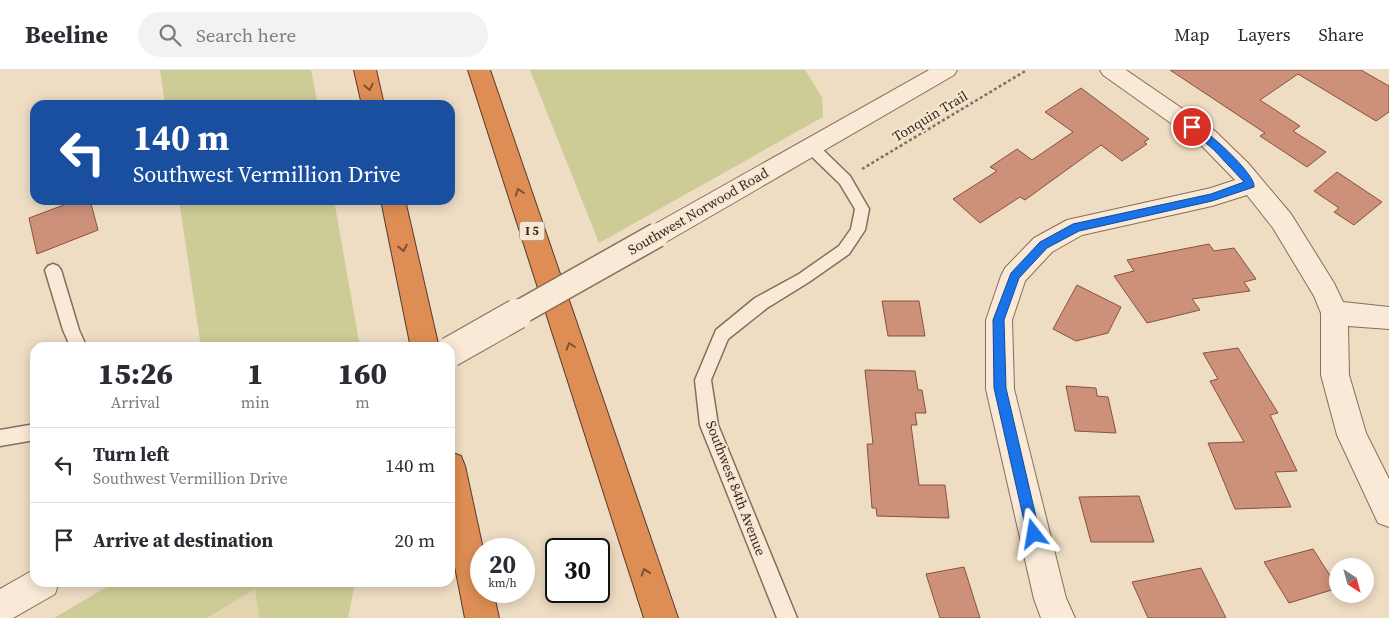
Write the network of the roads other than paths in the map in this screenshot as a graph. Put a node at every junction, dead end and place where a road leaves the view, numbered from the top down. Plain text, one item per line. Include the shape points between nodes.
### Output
1 (365, 70) edge
2 (479, 70) edge
3 (946, 70) edge
4 (1111, 70) edge
5 (371, 100) edge
6 (810, 147) junction
7 (1250, 184) junction
8 (394, 205) edge
9 (53, 270) dead end
10 (1334, 313) junction
11 (1389, 318) edge
12 (76, 342) edge
13 (423, 342) edge
14 (455, 349) edge
15 (30, 433) edge
16 (0, 438) edge
17 (455, 490) edge
18 (1389, 512) edge
19 (34, 587) edge
20 (0, 607) edge
21 (482, 618) edge
22 (661, 618) edge
23 (788, 618) edge
24 (1058, 618) edge

1 -> 5 highway
22 -> 2 highway, I 5
3 - 6 street, Southwest Norwood Road
4 - 7 street via 1207,137 1240,169
6 - 14 street, Southwest Norwood Road, bridge
6 - 23 lane, Southwest 84th Avenue via 845,180 862,209 858,230 844,250 761,303 722,335 703,380 709,425
7 - 10 street via 1282,221 1325,291
7 - 24 street via 1212,198 1076,227 1044,245 1014,276 999,320 1000,388 1050,599
8 -> 13 highway
9 - 12 lane
10 - 11 street
10 - 18 street via 1335,375 1352,435
15 - 16 lane
17 - 21 highway
19 - 20 street

